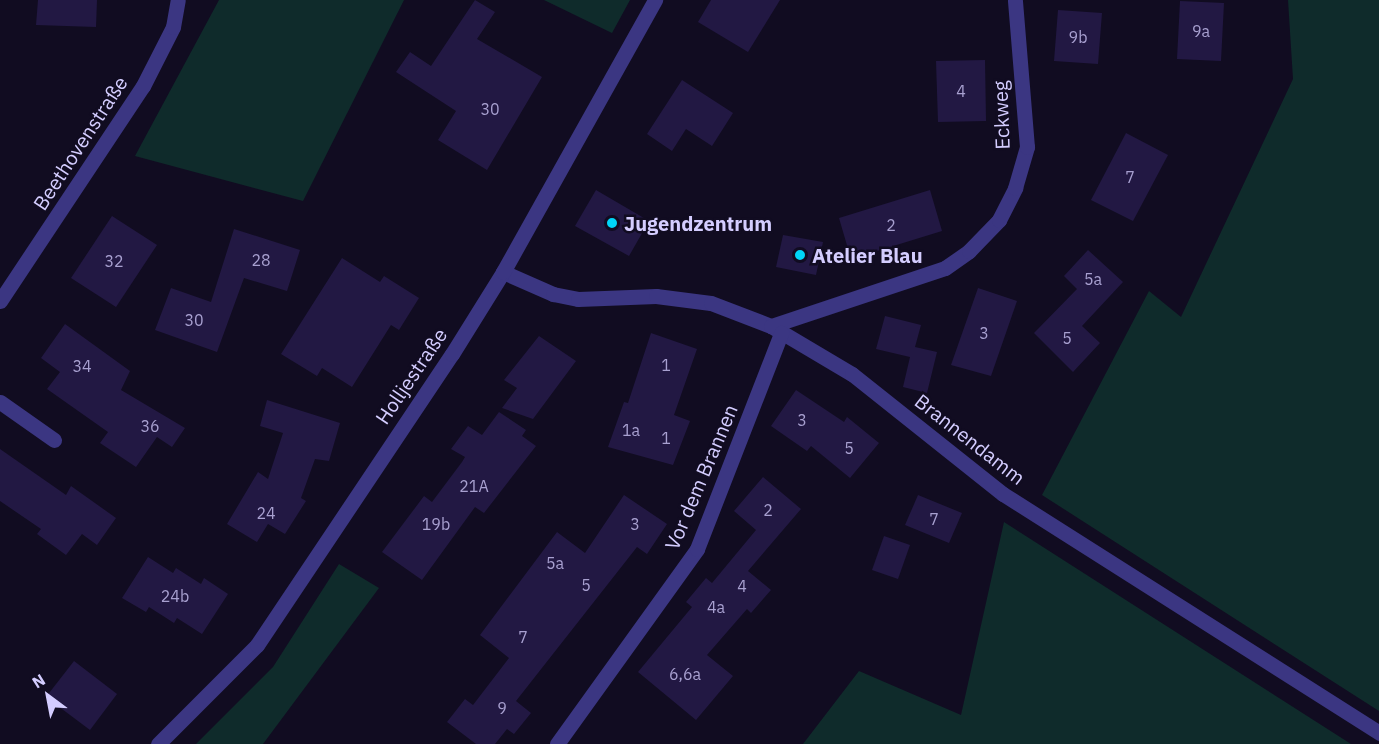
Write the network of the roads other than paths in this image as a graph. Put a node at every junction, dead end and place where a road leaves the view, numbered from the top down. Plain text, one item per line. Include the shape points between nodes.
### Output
1 (178, 0) edge
2 (655, 0) edge
3 (1015, 0) edge
4 (503, 272) junction
5 (0, 301) edge
6 (776, 329) junction
7 (0, 402) edge
8 (54, 440) dead end
9 (1379, 733) edge
10 (158, 744) edge
11 (556, 744) edge

1 - 5 street, Beethovenstraße via 173,27 143,86
2 - 4 street, Holljestraße
3 - 6 street, Eckweg via 1027,147 1015,188 999,220 969,251 945,268
4 - 6 street, Brannendamm via 553,294 578,298 656,296 711,303
4 - 10 street, Holljestraße via 256,645
6 - 9 street, Brannendamm via 852,374 1003,494
6 - 11 street, Vor dem Brannen via 697,549
7 - 8 street

